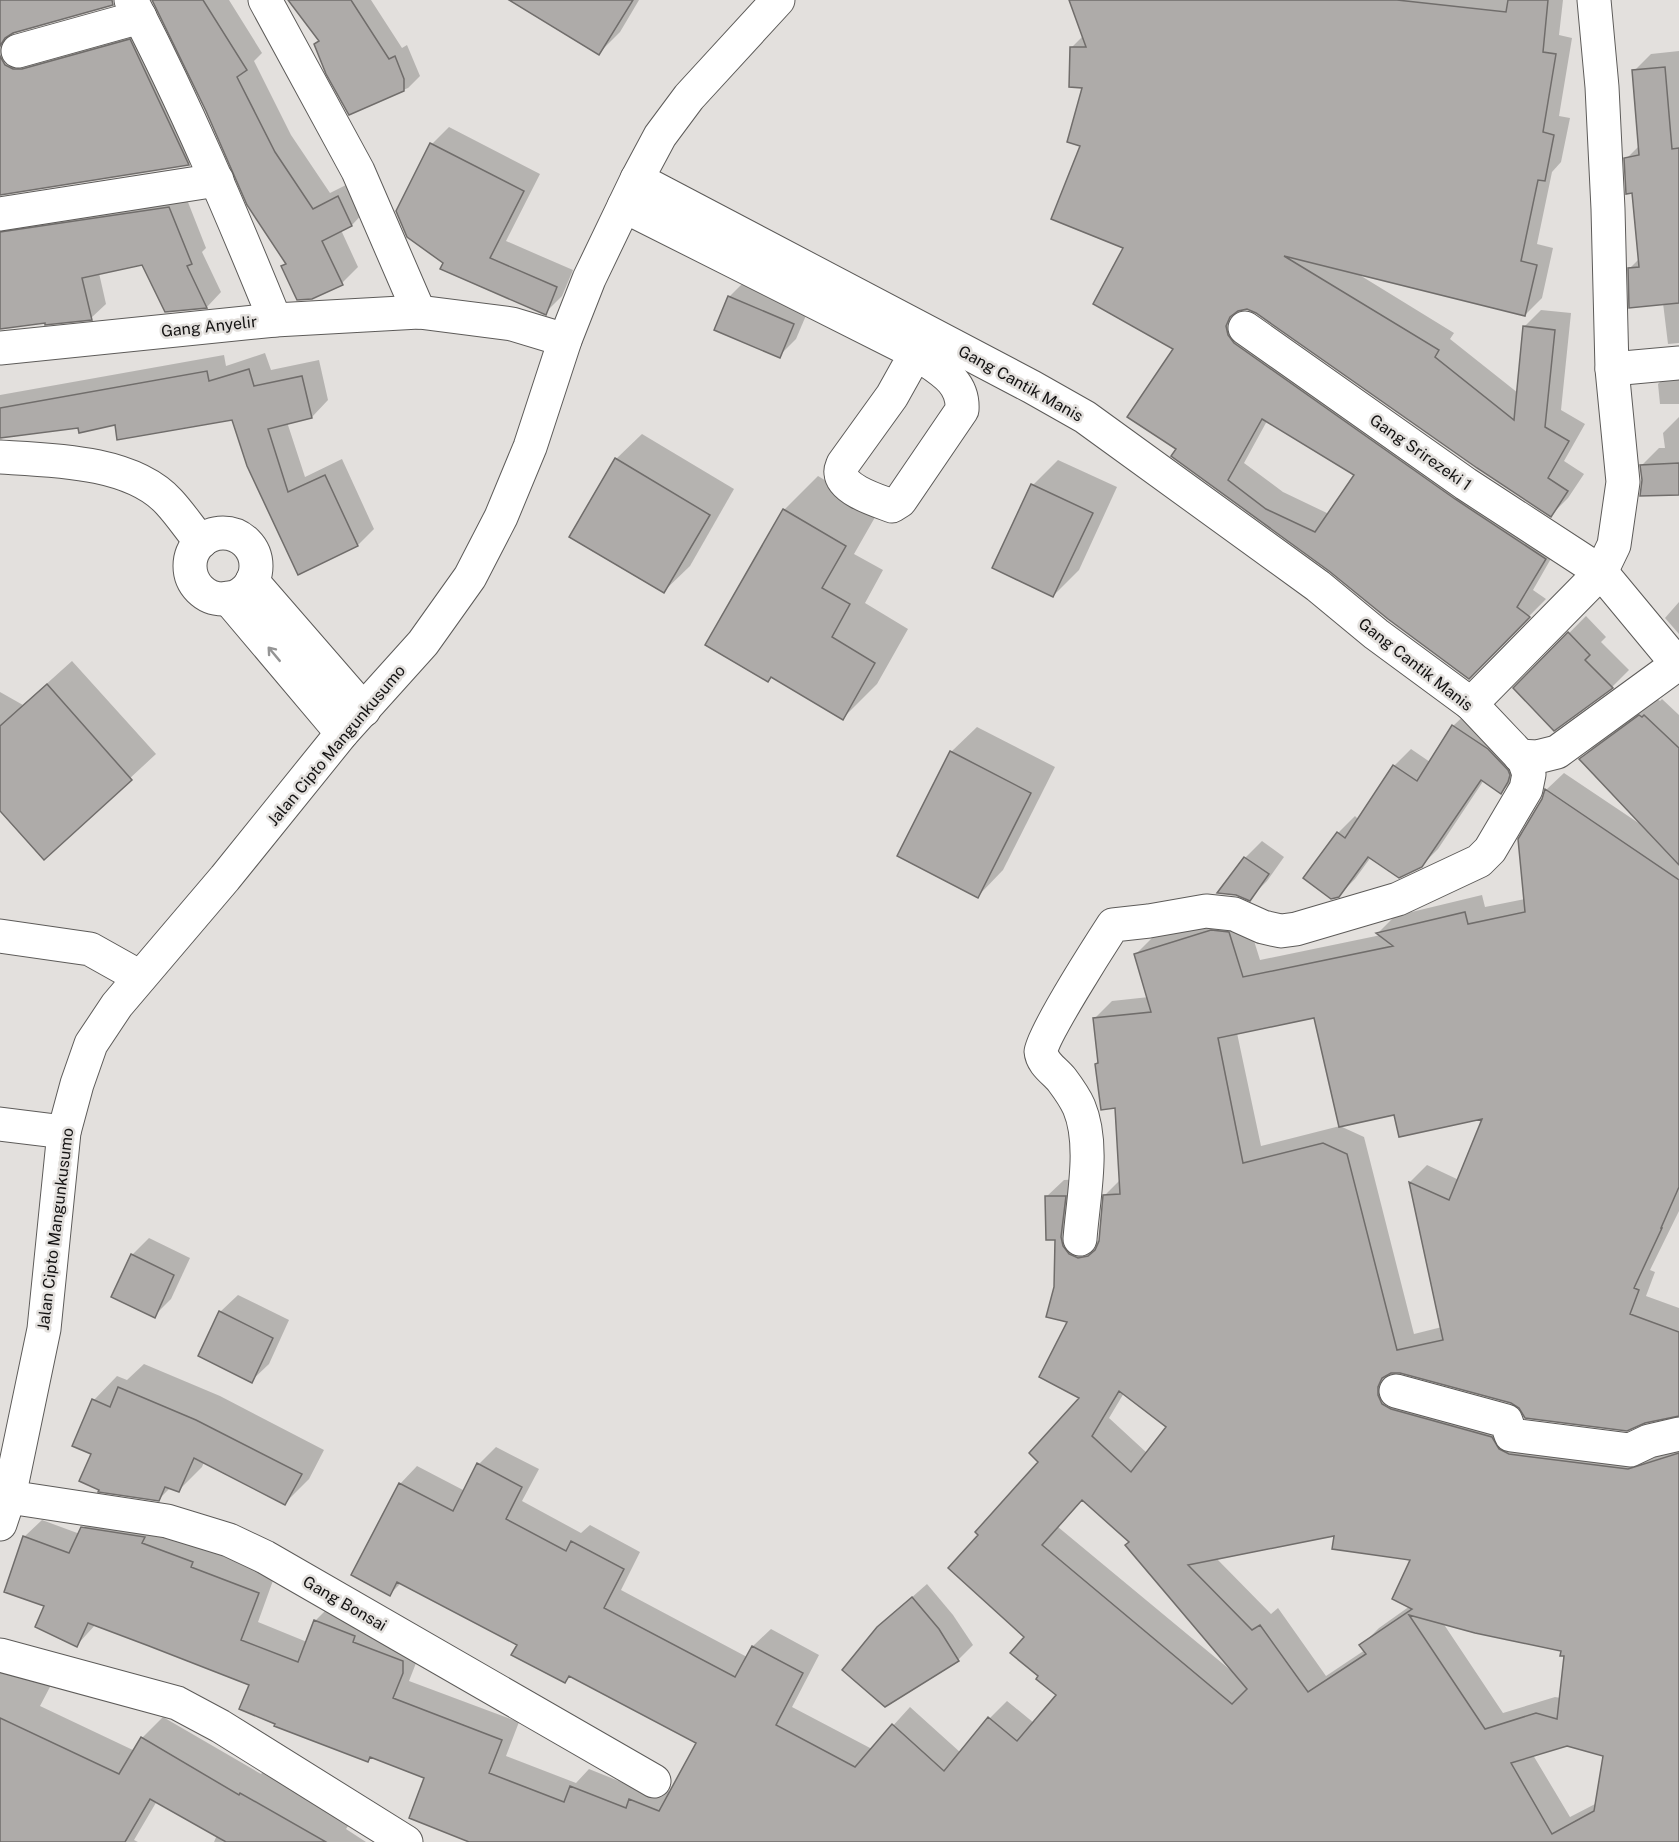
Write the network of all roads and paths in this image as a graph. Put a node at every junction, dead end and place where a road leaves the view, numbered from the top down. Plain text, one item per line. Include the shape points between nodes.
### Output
1 (266, 0) edge
2 (778, 0) edge
3 (1594, 0) edge
4 (136, 8) edge
5 (18, 51) dead end
6 (217, 180) junction
7 (631, 192) junction
8 (0, 214) edge
9 (419, 312) junction
10 (275, 320) junction
11 (1245, 328) dead end
12 (565, 340) junction
13 (0, 348) edge
14 (916, 353) dead end
15 (1679, 363) edge
16 (1612, 369) junction
17 (0, 457) edge
18 (201, 542) junction
19 (1601, 572) junction
20 (240, 590) junction
21 (1678, 664) edge
22 (1471, 704) junction
23 (353, 722) junction
24 (1520, 756) junction
25 (0, 936) edge
26 (140, 977) junction
27 (0, 1124) edge
28 (64, 1132) junction
29 (1080, 1239) dead end
30 (1396, 1390) dead end
31 (1679, 1434) edge
32 (3, 1504) edge
33 (0, 1655) edge
34 (654, 1781) dead end
35 (406, 1842) edge

1 - 9 street via 358,171
2 - 7 street, Jalan Cipto Mangunkusumo via 689,97 660,136
3 - 16 street via 1608,209
4 - 5 street
4 - 6 street
6 - 8 street
6 - 10 street
7 - 12 street, Jalan Cipto Mangunkusumo
7 - 14 street
7 - 22 street, Gang Cantik Manis via 1032,387 1084,417 1318,586
9 - 10 street, Gang Anyelir
9 - 12 street, Gang Anyelir via 512,324
10 - 13 street, Gang Anyelir
11 - 19 street, Gang Srirezeki 1 via 1466,484
12 - 23 street, Jalan Cipto Mangunkusumo via 530,447 501,517 470,576 423,643
15 - 16 street
16 - 19 street via 1623,482 1614,545
17 - 18 street via 58,460 120,471 168,501
18 - 20 street via 190,560 193,580 200,589 217,598
18 - 20 street via 208,536 228,533 247,543 255,572
19 - 21 street, Gang Srirezeki 1
19 - 22 street
20 - 23 street
21 - 24 street via 1557,752
22 - 24 street, Gang Cantik Manis
23 - 26 street, Jalan Cipto Mangunkusumo
24 - 29 street, Gang Cantik Manis via 1529,774 1526,789 1490,850 1479,861 1398,898 1281,931 1234,914 1206,911 1113,925 1040,1049 1043,1059 1070,1091 1085,1124 1088,1145
25 - 26 street via 90,949
26 - 28 street, Jalan Cipto Mangunkusumo via 91,1044
27 - 28 street
28 - 32 street, Jalan Cipto Mangunkusumo via 44,1329
30 - 31 street via 1506,1421 1511,1435 1630,1450
32 - 34 street, Gang Bonsai via 167,1521 229,1540
33 - 35 street via 177,1703

